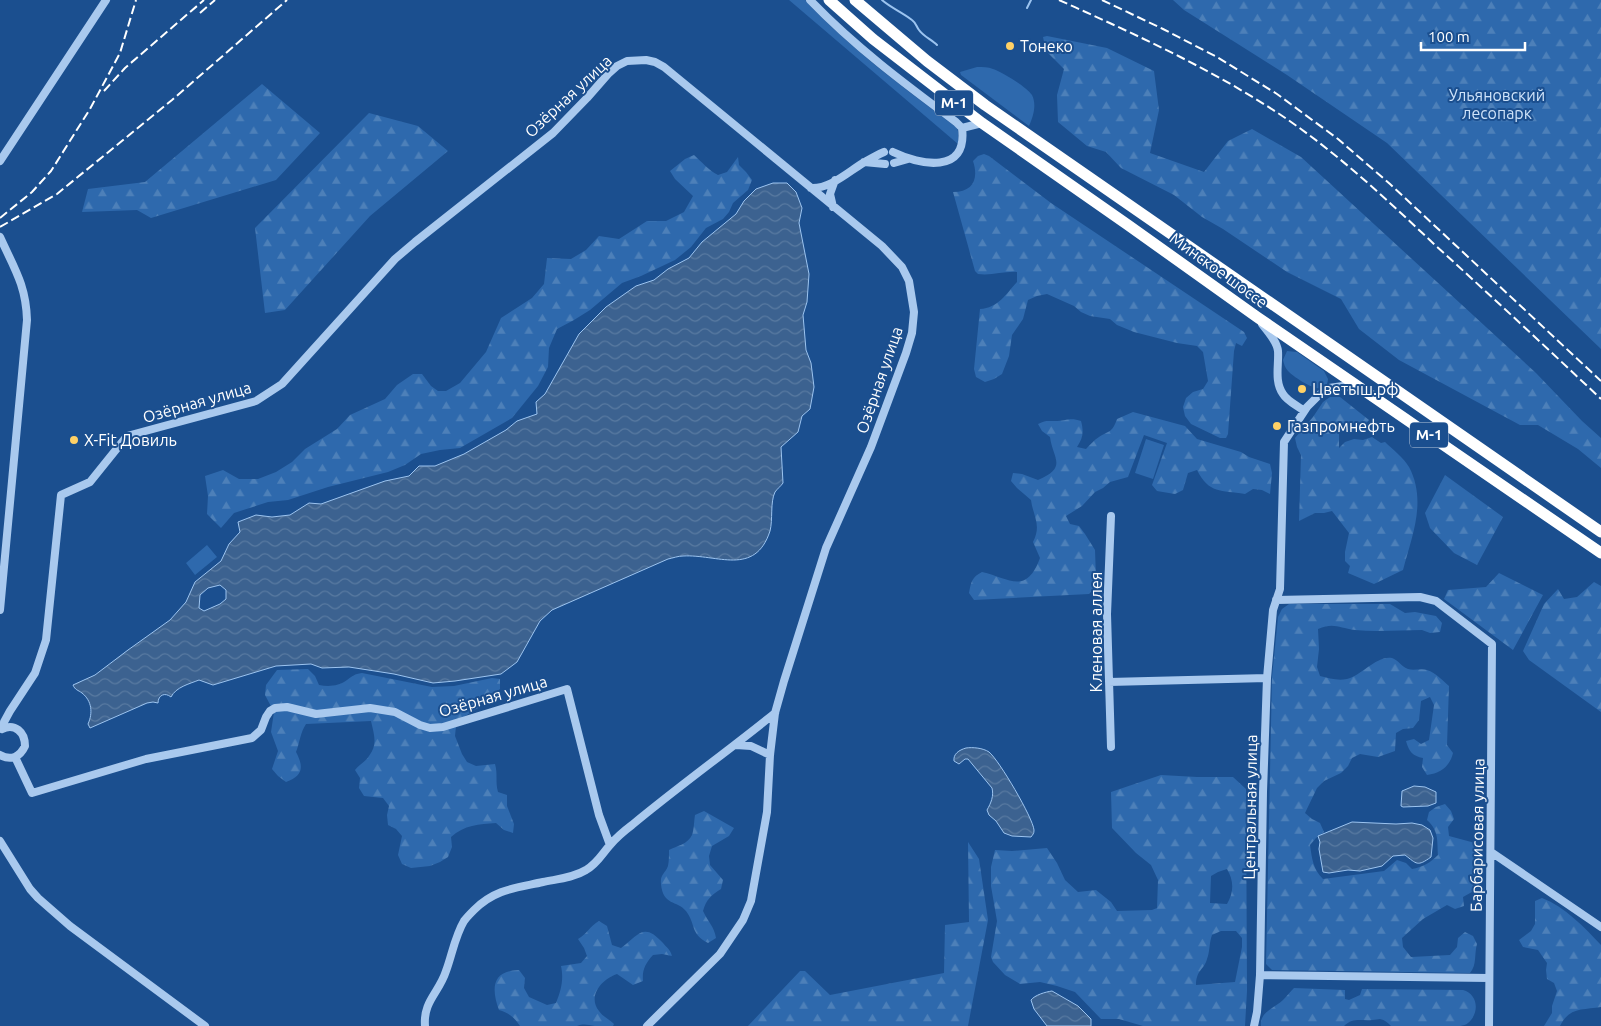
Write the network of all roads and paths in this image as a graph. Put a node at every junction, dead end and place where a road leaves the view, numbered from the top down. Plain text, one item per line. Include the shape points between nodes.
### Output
1 (106, 0) edge
2 (810, 0) edge
3 (829, 0) edge
4 (855, 0) edge
5 (982, 123) junction
6 (962, 128) junction
7 (884, 152) dead end
8 (893, 152) dead end
9 (908, 159) junction
10 (0, 161) edge
11 (864, 162) junction
12 (894, 163) dead end
13 (885, 164) dead end
14 (835, 180) junction
15 (811, 188) junction
16 (833, 207) junction
17 (0, 237) edge
18 (1257, 316) junction
19 (1367, 392) junction
20 (1304, 411) junction
21 (1111, 516) dead end
22 (1601, 532) edge
23 (1601, 553) edge
24 (1276, 600) junction
25 (0, 610) edge
26 (1267, 678) junction
27 (1110, 682) junction
28 (10, 711) junction
29 (775, 713) junction
30 (14, 727) junction
31 (2, 729) edge
32 (736, 745) junction
33 (1111, 747) dead end
34 (0, 755) edge
35 (770, 755) junction
36 (15, 757) junction
37 (0, 841) edge
38 (610, 845) junction
39 (1491, 852) junction
40 (1601, 927) edge
41 (1260, 976) junction
42 (1489, 978) junction
43 (205, 1026) edge
44 (425, 1026) edge
45 (647, 1026) edge
46 (1254, 1026) edge
47 (1489, 1026) edge

1 - 10 street
2 - 6 street via 869,54
3 - 5 highway, Минское шоссе / М-1 via 873,39
4 - 22 highway, Минское шоссе / М-1 via 927,61 985,104
5 - 6 street
5 - 18 highway, Минское шоссе / М-1
6 - 9 street via 961,148 948,161
7 - 11 street
8 - 9 street
9 - 12 street
11 - 13 street
11 - 14 street
14 - 15 street via 817,189
14 - 16 street via 830,194
15 - 16 street, Озёрная улица
15 - 28 street, Озёрная улица via 664,67 646,60 627,61 618,66 553,133 395,259 282,384 256,401 128,436 90,482 61,496 46,640 35,674
16 - 29 street, Озёрная улица via 882,246 902,267 912,294 912,333 871,447 826,548
17 - 25 street via 21,281 27,320
18 - 19 highway, Минское шоссе / М-1
18 - 20 street via 1277,348 1280,389 1285,397
19 - 20 street via 1343,386 1329,388
19 - 23 highway, Минское шоссе / М-1
20 - 24 street, Центральная улица via 1283,448 1280,589
21 - 27 street, Кленовая аллея via 1107,614
24 - 26 street, Центральная улица
24 - 39 street, Барбарисовая улица via 1429,599 1492,644
26 - 27 street
26 - 41 street, Центральная улица
27 - 33 street, Кленовая аллея
28 - 30 street
28 - 31 street, Озёрная улица
29 - 32 street
29 - 35 street, Озёрная улица
30 - 31 street, Озёрная улица
30 - 36 street via 25,740 23,751
32 - 35 street via 751,746
32 - 38 street
34 - 36 street
35 - 45 street, Озёрная улица via 767,812 744,920 720,954
36 - 38 street, Озёрная улица via 32,793 146,759 252,738 275,708 287,707 316,714 370,708 395,712 430,728 443,727 567,689 599,815
37 - 43 street via 38,898 70,926
38 - 44 street via 587,870 574,876 504,890 478,906 458,934 446,973 424,1015
39 - 40 street
39 - 42 street, Барбарисовая улица
41 - 42 street
41 - 46 street, Центральная улица
42 - 47 street, Барбарисовая улица

